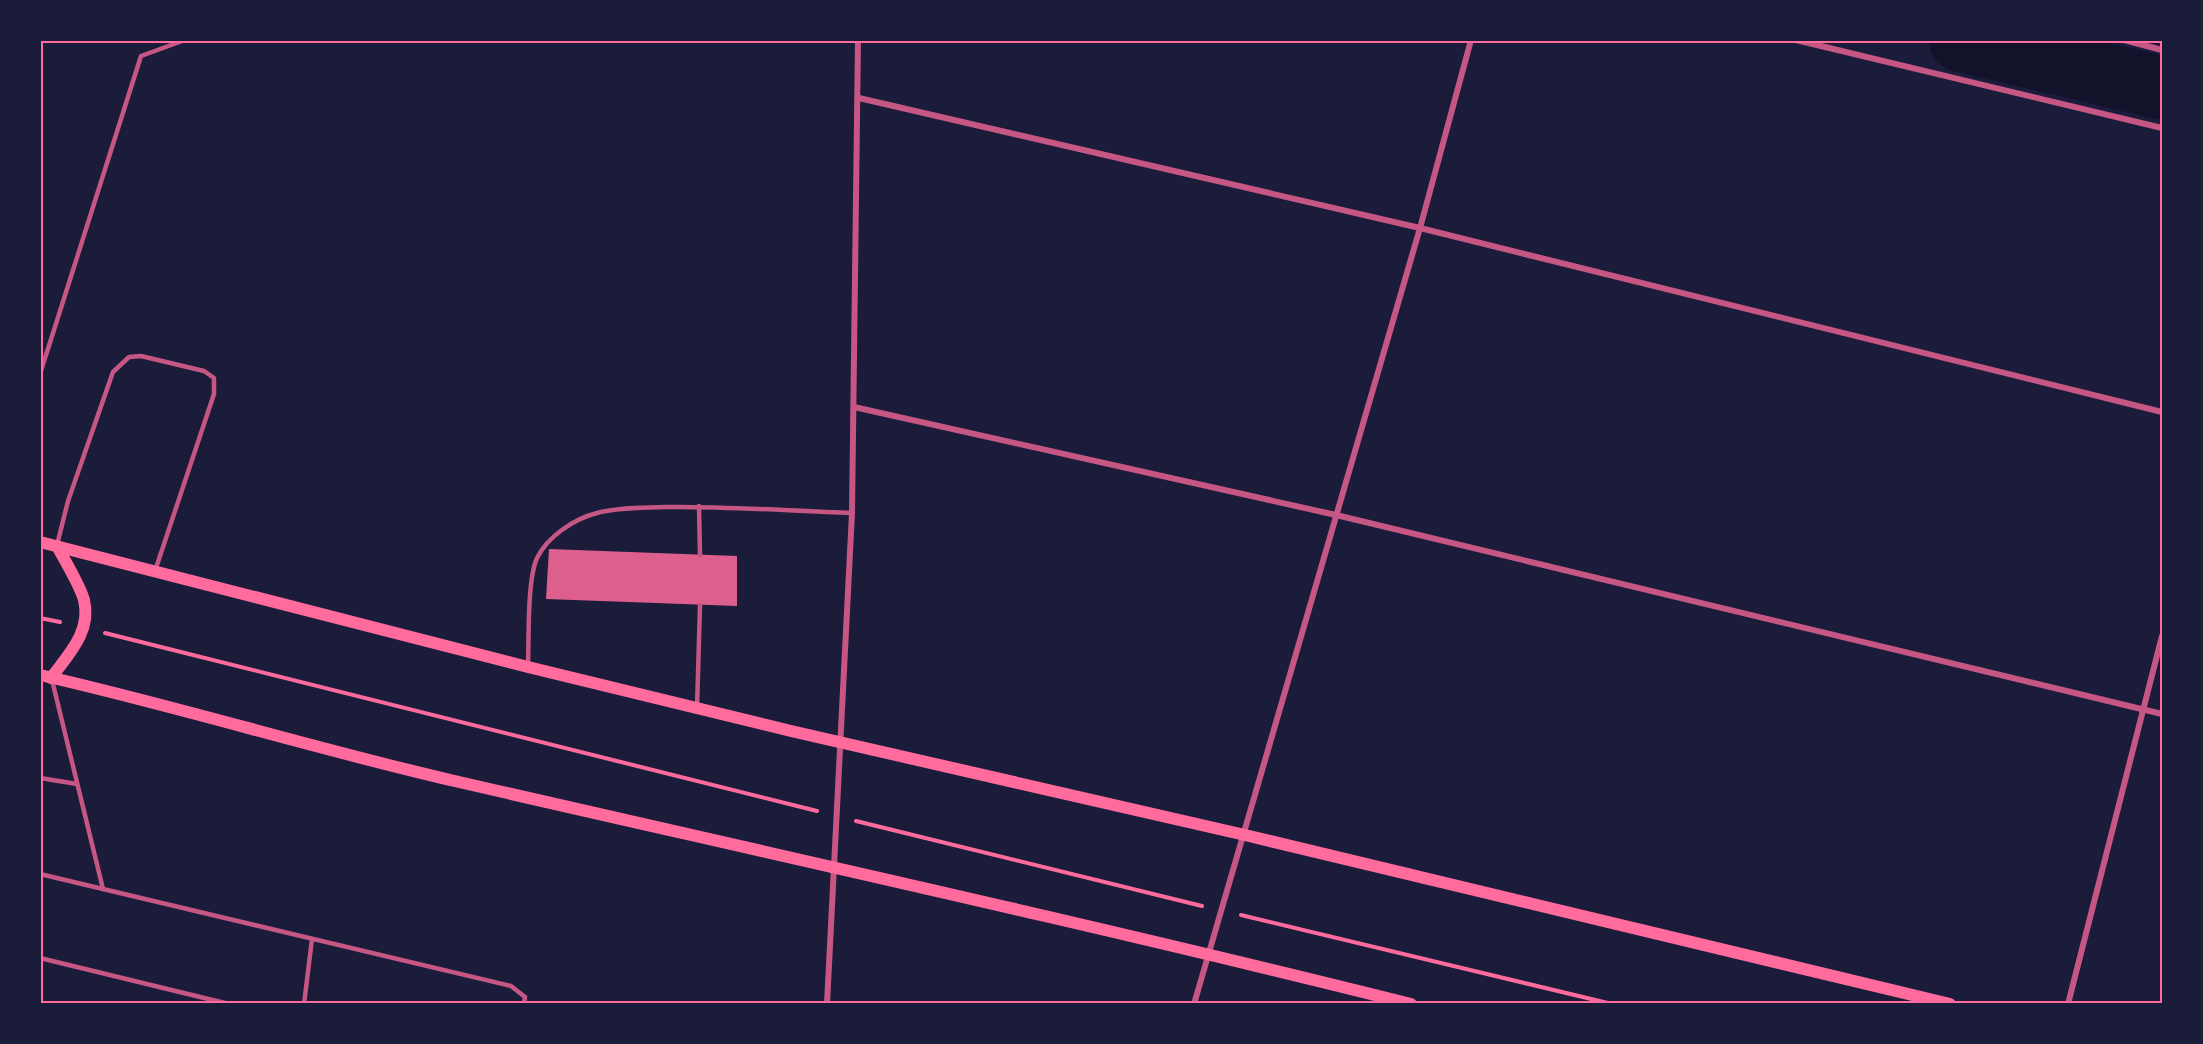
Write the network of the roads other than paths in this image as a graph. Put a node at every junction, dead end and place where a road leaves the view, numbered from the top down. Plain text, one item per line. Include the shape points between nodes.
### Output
1 (184, 40) edge
2 (858, 40) edge
3 (1471, 40) edge
4 (1796, 40) edge
5 (2124, 40) edge
6 (2163, 50) edge
7 (859, 98) junction
8 (2163, 128) edge
9 (1420, 228) junction
10 (40, 374) edge
11 (854, 406) junction
12 (2163, 412) edge
13 (699, 506) junction
14 (852, 513) junction
15 (1336, 514) junction
16 (40, 542) edge
17 (57, 546) junction
18 (700, 555) dead end
19 (155, 571) junction
20 (700, 605) dead end
21 (2163, 636) edge
22 (528, 667) junction
23 (46, 677) edge
24 (697, 708) junction
25 (2144, 710) junction
26 (2163, 714) edge
27 (840, 741) junction
28 (40, 778) edge
29 (77, 784) junction
30 (1245, 835) junction
31 (833, 866) junction
32 (40, 874) edge
33 (103, 889) junction
34 (312, 939) junction
35 (1210, 953) junction
36 (40, 958) edge
37 (229, 1004) edge
38 (304, 1004) edge
39 (524, 1004) edge
40 (827, 1004) edge
41 (1194, 1004) edge
42 (1411, 1004) edge
43 (1950, 1004) edge
44 (2068, 1004) edge

1 - 10 lane via 141,56
2 - 7 street
3 - 9 street
4 - 8 street
5 - 6 street
7 - 9 street
7 - 11 street
9 - 12 street
9 - 15 street
11 - 14 street
11 - 15 street
13 - 14 lane
13 - 18 lane
13 - 22 lane via 596,513 570,524 546,542 536,560 532,583
14 - 27 street
15 - 25 street
15 - 30 street
16 - 17 main road
17 - 19 main road
17 - 19 lane via 68,501 113,372 129,357 141,356 204,371 214,378 214,394
17 - 23 main road via 84,600 84,628 76,645
19 - 22 main road
20 - 24 lane
21 - 25 street
22 - 24 main road
23 - 29 lane
23 - 31 main road via 456,781
24 - 27 main road
25 - 26 street
25 - 44 street
27 - 30 main road
27 - 31 street
28 - 29 lane
29 - 33 lane
30 - 35 street
30 - 43 main road
31 - 35 main road
31 - 40 street
32 - 33 lane
33 - 34 lane
34 - 38 lane
34 - 39 lane via 511,986 525,997
35 - 41 street
35 - 42 main road
36 - 37 lane

